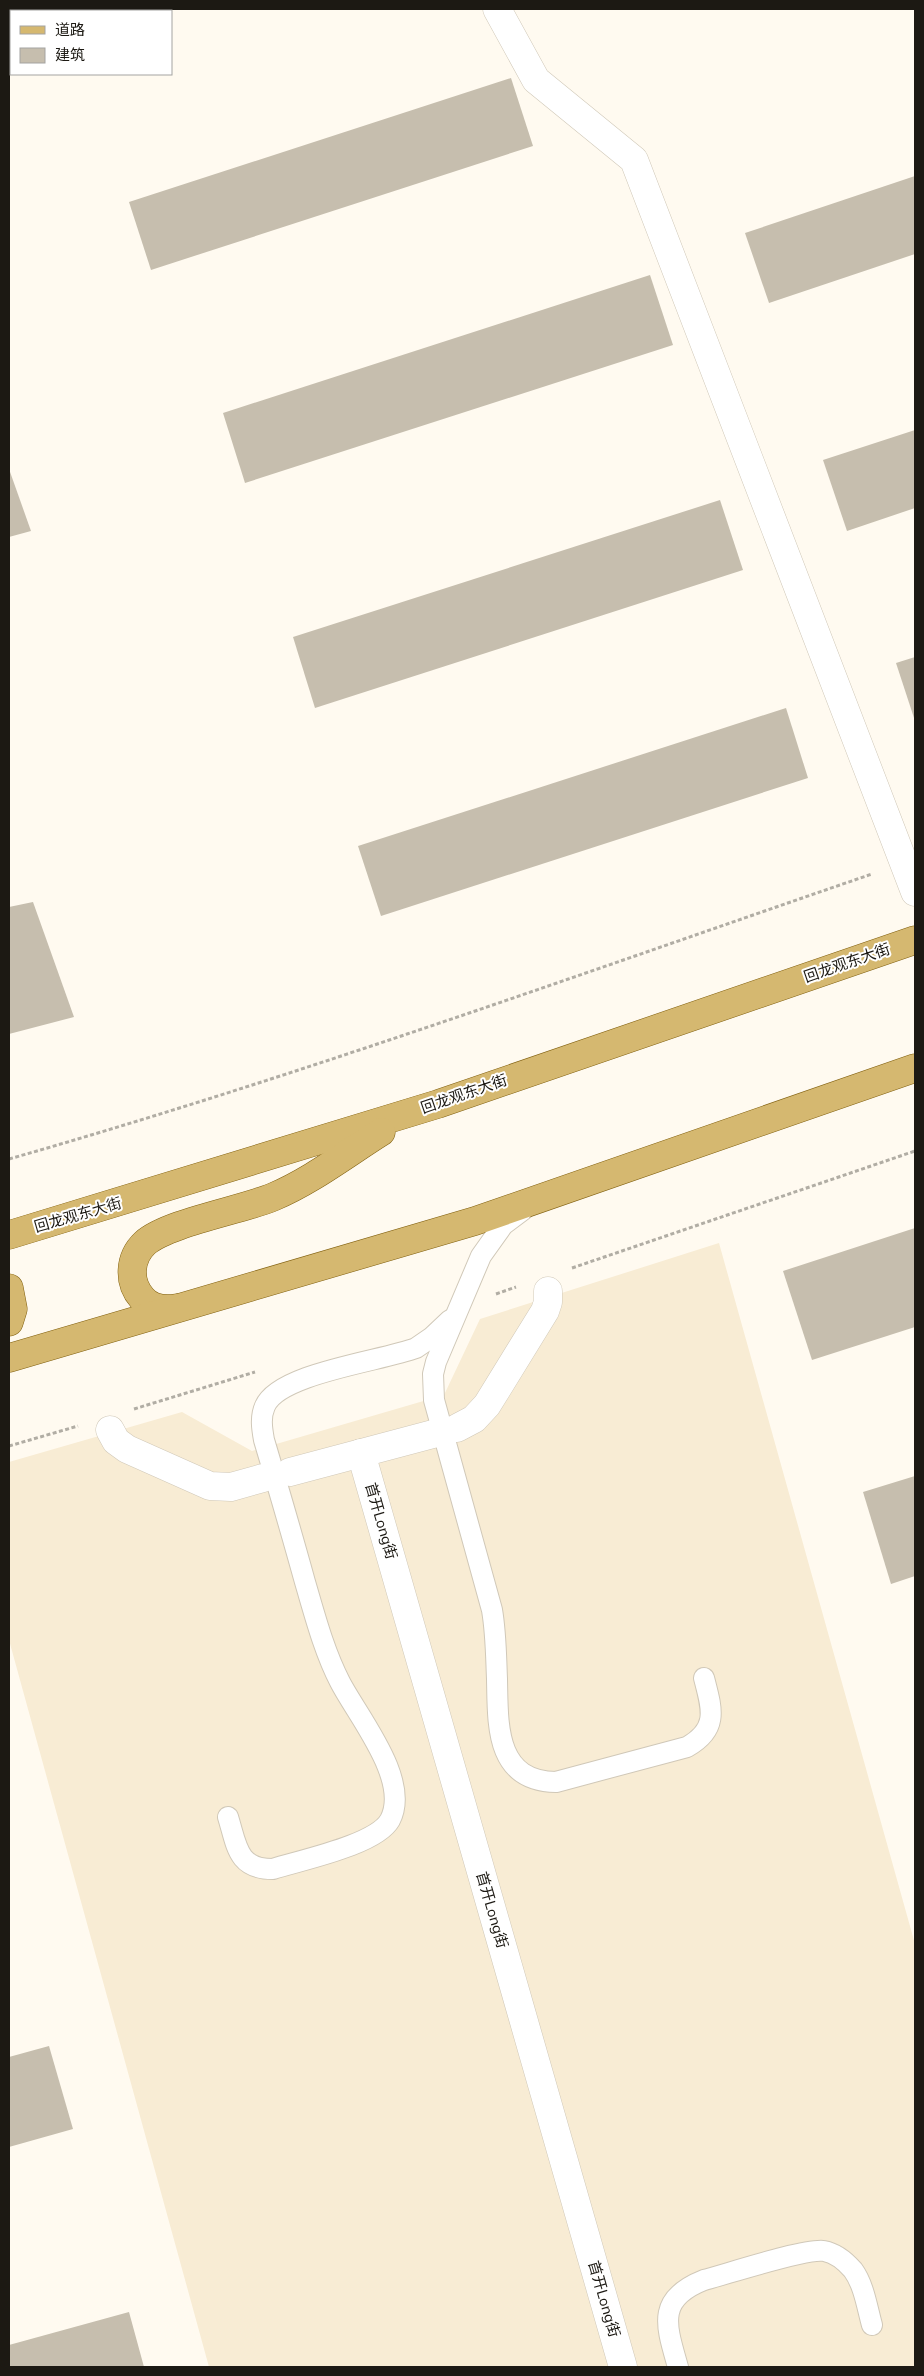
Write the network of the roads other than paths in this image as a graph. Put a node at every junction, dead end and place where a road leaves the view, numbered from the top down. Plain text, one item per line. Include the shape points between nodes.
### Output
1 (497, 9) edge
2 (915, 892) edge
3 (915, 940) edge
4 (915, 1068) edge
5 (438, 1104) junction
6 (580, 1184) junction
7 (9, 1235) edge
8 (9, 1288) edge
9 (548, 1291) dead end
10 (191, 1305) junction
11 (459, 1306) junction
12 (9, 1322) edge
13 (9, 1358) edge
14 (110, 1430) dead end
15 (361, 1453) junction
16 (290, 1472) dead end
17 (263, 1478) dead end
18 (704, 1678) dead end
19 (228, 1817) dead end
20 (872, 2325) dead end
21 (623, 2367) edge
22 (678, 2367) edge

1 - 2 street via 536,80 634,160
3 - 5 main road, 回龙观东大街
4 - 6 main road
5 - 7 main road, 回龙观东大街
5 - 10 main road via 405,1117 275,1196 164,1232 147,1241 132,1264 134,1282 142,1299 164,1309
6 - 10 main road via 475,1220
6 - 11 lane via 543,1199 503,1225 480,1256
8 - 12 main road via 13,1309
9 - 15 street via 545,1312 487,1405 474,1419 445,1431
10 - 13 main road
11 - 18 lane via 436,1362 432,1387 492,1610 499,1732 509,1759 528,1777 556,1782 687,1747 707,1731 711,1717
11 - 19 lane via 446,1324 421,1345 290,1383 271,1397 262,1413 264,1440 324,1645 341,1684 391,1776 394,1808 390,1821 365,1841 273,1869 260,1869 247,1865 238,1852
14 - 17 street via 116,1441 127,1449 210,1486 232,1487
15 - 16 street
15 - 21 street, 首开Long街
20 - 22 lane via 853,2270 840,2258 824,2251 805,2253 704,2280 677,2295 670,2306 668,2319

